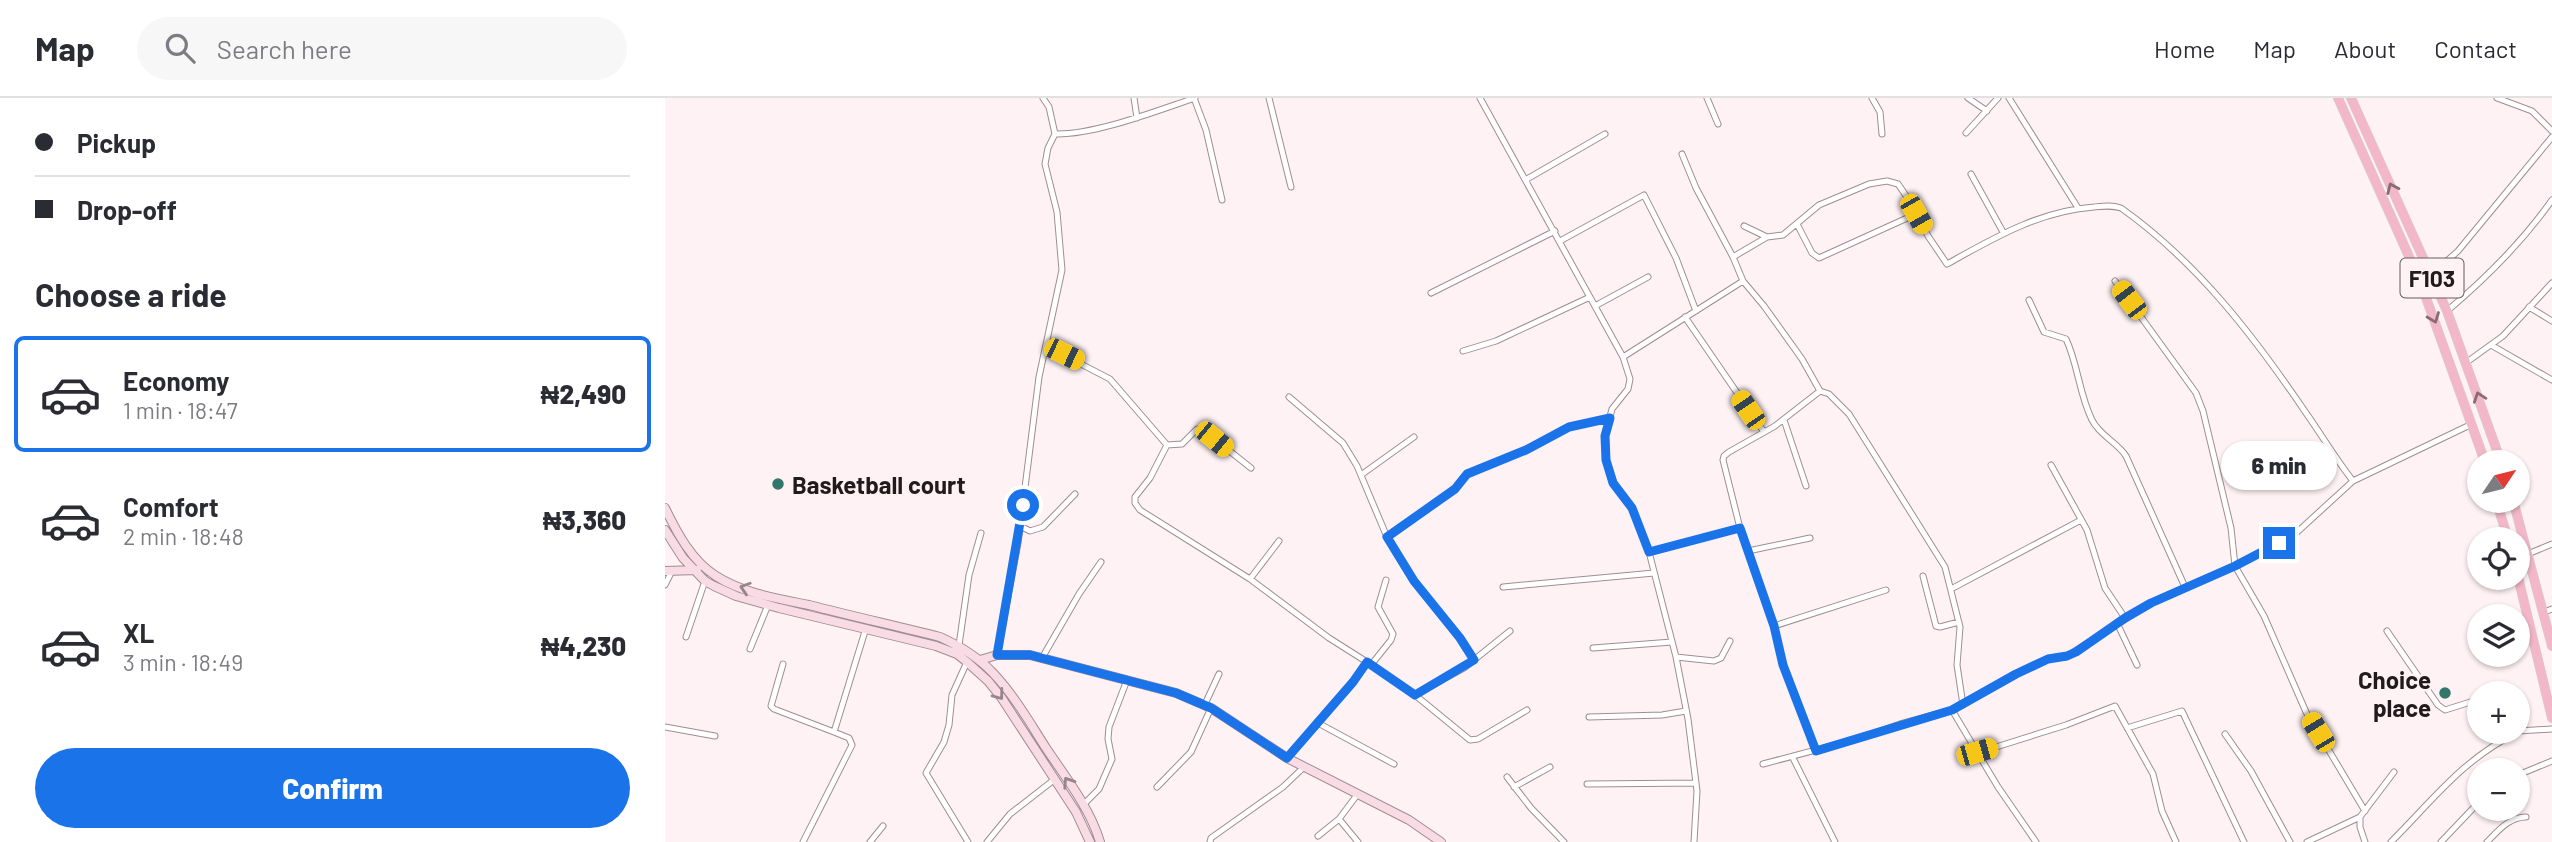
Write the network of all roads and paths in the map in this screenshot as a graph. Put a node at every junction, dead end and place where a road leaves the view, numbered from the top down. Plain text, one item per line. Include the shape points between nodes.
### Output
1 (1043, 98) edge
2 (1134, 98) edge
3 (1195, 98) edge
4 (1269, 98) edge
5 (1480, 98) edge
6 (1707, 98) edge
7 (1872, 98) edge
8 (1968, 98) edge
9 (1998, 98) edge
10 (2009, 98) edge
11 (2338, 98) edge
12 (2351, 98) edge
13 (2497, 98) edge
14 (1987, 111) junction
15 (1136, 118) junction
16 (1718, 124) dead end
17 (2552, 131) edge
18 (1055, 134) junction
19 (1605, 134) dead end
20 (1882, 134) dead end
21 (1966, 134) dead end
22 (2552, 137) edge
23 (1682, 154) dead end
24 (1971, 174) dead end
25 (1527, 179) junction
26 (1291, 187) dead end
27 (1222, 200) dead end
28 (2552, 200) edge
29 (2078, 208) junction
30 (1916, 214) junction
31 (1797, 224) junction
32 (1744, 226) dead end
33 (1555, 232) junction
34 (2003, 232) junction
35 (1767, 237) junction
36 (1560, 241) junction
37 (1733, 257) junction
38 (2431, 275) junction
39 (1648, 277) dead end
40 (1743, 281) junction
41 (2115, 281) dead end
42 (2552, 284) edge
43 (1431, 293) dead end
44 (1590, 297) junction
45 (2029, 300) dead end
46 (1595, 306) junction
47 (2529, 307) junction
48 (1696, 311) junction
49 (2447, 311) junction
50 (1685, 317) junction
51 (2552, 321) edge
52 (2491, 345) junction
53 (1047, 346) junction
54 (1463, 351) dead end
55 (1623, 357) junction
56 (2467, 362) junction
57 (2552, 380) edge
58 (1820, 391) junction
59 (1289, 397) dead end
60 (1610, 418) junction
61 (1784, 419) junction
62 (2472, 424) junction
63 (1764, 432) junction
64 (1414, 438) dead end
65 (1167, 445) junction
66 (2481, 450) edge
67 (2497, 450) edge
68 (2051, 465) dead end
69 (1251, 468) dead end
70 (1361, 475) junction
71 (2353, 481) junction
72 (1806, 486) dead end
73 (1075, 494) dead end
74 (665, 508) edge
75 (2081, 520) junction
76 (1020, 526) junction
77 (1740, 528) junction
78 (665, 530) edge
79 (981, 533) dead end
80 (1387, 537) junction
81 (1810, 538) dead end
82 (1279, 541) dead end
83 (2552, 544) edge
84 (1748, 551) junction
85 (1649, 552) junction
86 (2530, 553) edge
87 (2530, 560) edge
88 (1101, 562) dead end
89 (703, 566) junction
90 (2235, 566) junction
91 (669, 571) edge
92 (695, 571) junction
93 (1654, 573) junction
94 (1923, 576) dead end
95 (1250, 579) junction
96 (1386, 580) dead end
97 (705, 581) junction
98 (665, 585) edge
99 (1503, 587) dead end
100 (2185, 587) junction
101 (1951, 589) junction
102 (1887, 590) dead end
103 (2521, 590) edge
104 (768, 605) junction
105 (2548, 610) edge
106 (2125, 618) junction
107 (1959, 622) junction
108 (2117, 623) junction
109 (1774, 626) junction
110 (866, 628) junction
111 (1510, 631) dead end
112 (2387, 631) dead end
113 (687, 637) dead end
114 (1730, 641) dead end
115 (1672, 642) junction
116 (959, 645) junction
117 (2552, 646) edge
118 (1593, 648) dead end
119 (750, 649) dead end
120 (997, 655) junction
121 (1676, 657) junction
122 (1042, 658) junction
123 (980, 660) junction
124 (1474, 660) junction
125 (967, 662) junction
126 (783, 664) dead end
127 (1369, 664) junction
128 (2137, 665) dead end
129 (1219, 674) dead end
130 (1127, 680) junction
131 (1415, 695) junction
132 (2467, 703) edge
133 (1963, 705) junction
134 (1208, 706) junction
135 (1527, 710) dead end
136 (1952, 710) junction
137 (1686, 711) junction
138 (1589, 717) dead end
139 (2552, 718) edge
140 (1318, 723) junction
141 (665, 727) edge
142 (2127, 728) junction
143 (2552, 729) edge
144 (2530, 730) edge
145 (834, 732) junction
146 (2224, 734) dead end
147 (715, 736) dead end
148 (2497, 744) edge
149 (1816, 751) junction
150 (1977, 752) junction
151 (1287, 758) junction
152 (1793, 758) junction
153 (2552, 761) edge
154 (1394, 764) dead end
155 (1763, 764) dead end
156 (1304, 767) junction
157 (1550, 767) dead end
158 (2530, 770) edge
159 (2394, 772) dead end
160 (1507, 777) dead end
161 (1055, 779) junction
162 (1696, 783) junction
163 (1587, 784) dead end
164 (1157, 787) dead end
165 (1514, 787) junction
166 (1357, 795) junction
167 (1083, 805) junction
168 (2365, 811) junction
169 (2467, 815) edge
170 (2360, 817) junction
171 (1339, 819) junction
172 (2511, 821) edge
173 (883, 826) dead end
174 (1318, 836) dead end
175 (803, 842) edge
176 (870, 842) edge
177 (968, 842) edge
178 (987, 842) edge
179 (1090, 842) edge
180 (1100, 842) edge
181 (1210, 842) edge
182 (1358, 842) edge
183 (1441, 842) edge
184 (1564, 842) edge
185 (1694, 842) edge
186 (1835, 842) edge
187 (2036, 842) edge
188 (2176, 842) edge
189 (2244, 842) edge
190 (2290, 842) edge
191 (2307, 842) edge
192 (2365, 842) edge
193 (2391, 842) edge
194 (2441, 842) edge
195 (2487, 842) edge

1 - 18 street
2 - 15 street
3 - 15 street
3 - 27 street
4 - 26 street
5 - 25 street
6 - 16 street
7 - 20 street via 1880,112
8 - 14 street
9 - 14 street
10 - 29 street
11 -> 62 main road, F103 via 2420,281
38 -> 12 main road, F103
13 - 17 street via 2532,111
14 - 21 street
15 - 18 street
18 - 53 street via 1045,164 1057,212 1062,270
19 - 25 street
22 - 38 street via 2458,251
23 - 37 street
24 - 34 street
25 - 33 street
28 - 49 street via 2490,272
29 - 34 street
29 - 71 street via 2121,208 2208,284 2236,316
30 - 31 street via 1819,258
30 - 31 street via 1898,184 1887,181 1841,194
30 - 34 street via 1947,264
31 - 35 street via 1783,235
32 - 35 street
33 - 36 street
33 - 43 street
35 - 37 street
36 - 44 street
36 - 48 street via 1644,195 1677,258
37 - 40 street
38 - 49 main road, F103
39 - 46 street
40 - 48 street
40 - 58 street via 1765,306
41 - 90 street via 2196,393 2231,528
42 - 47 street
44 - 46 street
44 - 54 street via 1496,341
45 - 100 street via 2044,332 2066,339 2093,422 2126,456
46 - 55 street
47 - 51 street
47 - 52 street
48 - 50 street
49 - 56 main road, F103
50 - 55 street
50 - 63 street
52 - 56 street
52 - 57 street
53 - 65 street via 1110,379
53 - 76 street via 1038,377
55 - 60 street via 1630,379 1628,389
67 -> 56 main road, F103
58 - 61 street
58 - 101 street via 1849,414 1940,558
59 - 70 street via 1343,443
60 - 80 street via 1569,427 1467,474 1455,489
60 - 85 street via 1606,460
61 - 63 street
61 - 72 street
62 - 66 main road, F103
62 - 71 street
63 - 77 street via 1723,460
64 - 70 street
65 - 69 street via 1182,444 1202,429
65 - 95 street via 1135,503 1166,528
68 - 75 street
70 - 80 street
71 - 90 street via 2294,535
73 - 76 street via 1043,527 1030,531
74 - 89 main road
75 - 101 street
75 - 106 street via 2105,589
76 - 120 street
77 - 84 street
77 - 85 street
78 - 92 main road
79 - 116 street via 969,575
80 - 124 street
81 - 84 street
82 - 95 street
83 - 86 street
84 - 109 street
85 - 93 street
87 - 105 main road
88 - 122 street
89 - 92 main road
116 -> 89 main road via 739,587
90 - 100 street
90 - 168 street via 2265,616 2306,712
91 - 92 main road
91 - 98 street
92 - 97 main road
93 - 99 street
93 - 115 street
94 - 107 street via 1936,626
95 - 127 street
96 - 127 street via 1378,607 1393,634
97 - 104 main road
97 - 113 street
100 - 106 street
101 - 107 street
102 - 109 street
103 - 139 main road
104 - 110 main road
104 - 119 street
105 - 117 main road
106 - 108 street
107 - 133 street
108 - 128 street
108 - 133 street via 2067,656 2037,664
109 - 149 street via 1783,665
110 - 125 main road via 936,646
110 - 145 street
111 - 124 street
112 - 132 street via 2438,705 2445,710
114 - 121 street via 1714,661
115 - 118 street
115 - 121 street
116 - 123 main road
120 - 122 main road
120 - 123 main road
121 - 137 street
122 - 130 main road
167 -> 123 main road via 1008,691
124 - 131 street
125 -> 161 main road via 1001,697
125 - 177 street via 952,695 944,742 926,773
126 - 145 street via 771,706
127 - 131 street
127 - 140 street
129 - 134 street
130 - 134 main road
130 - 167 street via 1109,727 1112,759 1098,789
131 - 135 street via 1470,740
133 - 136 street
134 - 151 main road
134 - 164 street via 1191,752
136 - 149 street
136 - 150 street
137 - 138 street
137 - 162 street
140 - 151 street
140 - 154 street
141 - 147 street
142 - 150 street via 2115,705
142 - 188 street via 2153,774
142 - 189 street via 2182,711
143 - 144 street
145 - 175 street via 849,738 852,745
146 - 190 street via 2251,771
148 - 193 street via 2450,778
149 - 152 street
150 - 187 street
151 - 156 main road
152 - 155 street
152 - 186 street
153 - 158 street
156 - 166 main road
156 - 181 street
157 - 165 street
159 - 168 street
160 - 165 street
161 - 178 street via 1010,814
161 - 179 main road
162 - 163 street
162 - 185 street
165 - 184 street
166 - 171 street
166 - 183 main road via 1409,820
167 - 180 main road
168 - 170 street
169 - 194 street
170 - 191 street
170 - 192 street
171 - 174 street
171 - 182 street
172 - 195 street
173 - 176 street

